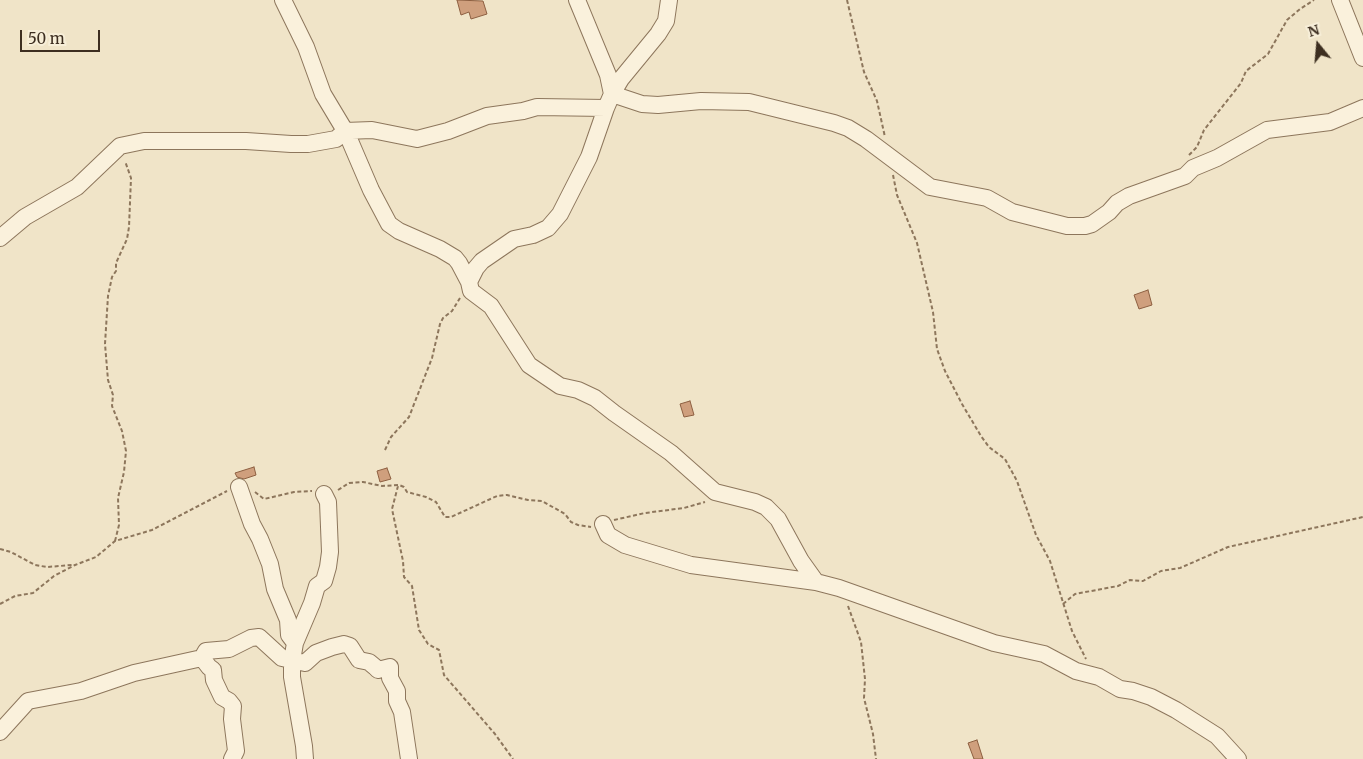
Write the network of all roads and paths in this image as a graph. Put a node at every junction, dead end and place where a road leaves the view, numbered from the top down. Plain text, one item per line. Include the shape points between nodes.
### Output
1 (283, 0) edge
2 (577, 0) edge
3 (669, 0) edge
4 (847, 0) edge
5 (1314, 0) edge
6 (1340, 0) edge
7 (1363, 58) edge
8 (609, 101) junction
9 (1363, 108) edge
10 (345, 131) junction
11 (120, 146) junction
12 (889, 156) junction
13 (1193, 168) junction
14 (0, 238) edge
15 (470, 286) junction
16 (385, 450) dead end
17 (398, 485) junction
18 (239, 487) junction
19 (324, 494) junction
20 (725, 495) junction
21 (1363, 517) edge
22 (603, 524) junction
23 (115, 541) junction
24 (0, 549) edge
25 (74, 565) junction
26 (816, 582) junction
27 (839, 588) junction
28 (0, 604) edge
29 (1064, 604) junction
30 (295, 643) junction
31 (202, 658) junction
32 (292, 661) junction
33 (1099, 677) junction
34 (0, 732) edge
35 (232, 759) edge
36 (305, 759) edge
37 (409, 759) edge
38 (513, 759) edge
39 (876, 759) edge
40 (1238, 759) edge

1 - 10 street via 306,47 323,94
2 - 8 street via 608,75
3 - 8 street via 666,21
4 - 12 path via 864,72 877,101
5 - 13 path via 1287,20 1268,54 1246,72 1204,130 1199,144 1189,154
6 - 7 street
8 - 10 street via 537,107 487,116 417,139 372,130
8 - 12 street via 658,105 701,101 749,102 848,128
8 - 15 street via 589,157 560,214 548,228 514,239 482,261 472,275
9 - 13 street via 1330,122 1267,130 1218,158
10 - 11 street via 336,139 308,144 144,140
10 - 15 street via 389,224 454,258
11 - 14 street via 77,187 25,217
11 - 23 path via 131,178 129,227 108,296 105,344 112,406 126,451
12 - 13 street via 930,187 987,198 1012,212 1067,226 1092,224 1129,196 1177,179
12 - 29 path via 897,195 917,243 933,312 937,348 945,370 981,436 1005,459 1017,481
15 - 16 path via 443,318 432,358 409,417 391,437
15 - 20 street via 491,306 529,365 560,386 595,398 671,453 715,492
17 - 19 path via 349,483 335,492
17 - 22 path via 407,492 436,502 445,517 507,495 542,501 578,525
17 - 38 path via 392,509 404,577 412,586 419,630 428,644 439,650 444,674
18 - 19 path via 250,487 264,499 294,492
18 - 23 path via 152,530
18 - 30 street via 270,564 275,589 288,620 289,635
19 - 30 street via 328,502 328,567 324,581 317,586
20 - 22 path via 684,508
20 - 26 street via 755,502 778,519
21 - 29 path via 1228,547 1180,568 1161,571 1145,581 1130,580 1118,586 1075,594
22 - 26 street via 608,535 625,545 691,565
23 - 25 path via 96,557
24 - 25 path via 35,565
25 - 28 path via 54,576 33,594 15,596
26 - 27 street
27 - 33 street via 994,643 1044,654 1076,672
27 - 39 path via 861,642 864,698
29 - 33 path via 1072,631
30 - 32 street
31 - 32 street via 206,651 229,650 259,637 282,658
31 - 34 street via 134,673 81,691 28,701
31 - 35 street via 213,670 222,697 233,706 236,751
32 - 36 street
32 - 37 street via 305,663 316,653 344,644 350,646 359,660 369,662 378,670 390,667 390,678 397,690 402,712
33 - 40 street via 1120,689 1151,696 1176,710 1217,736

